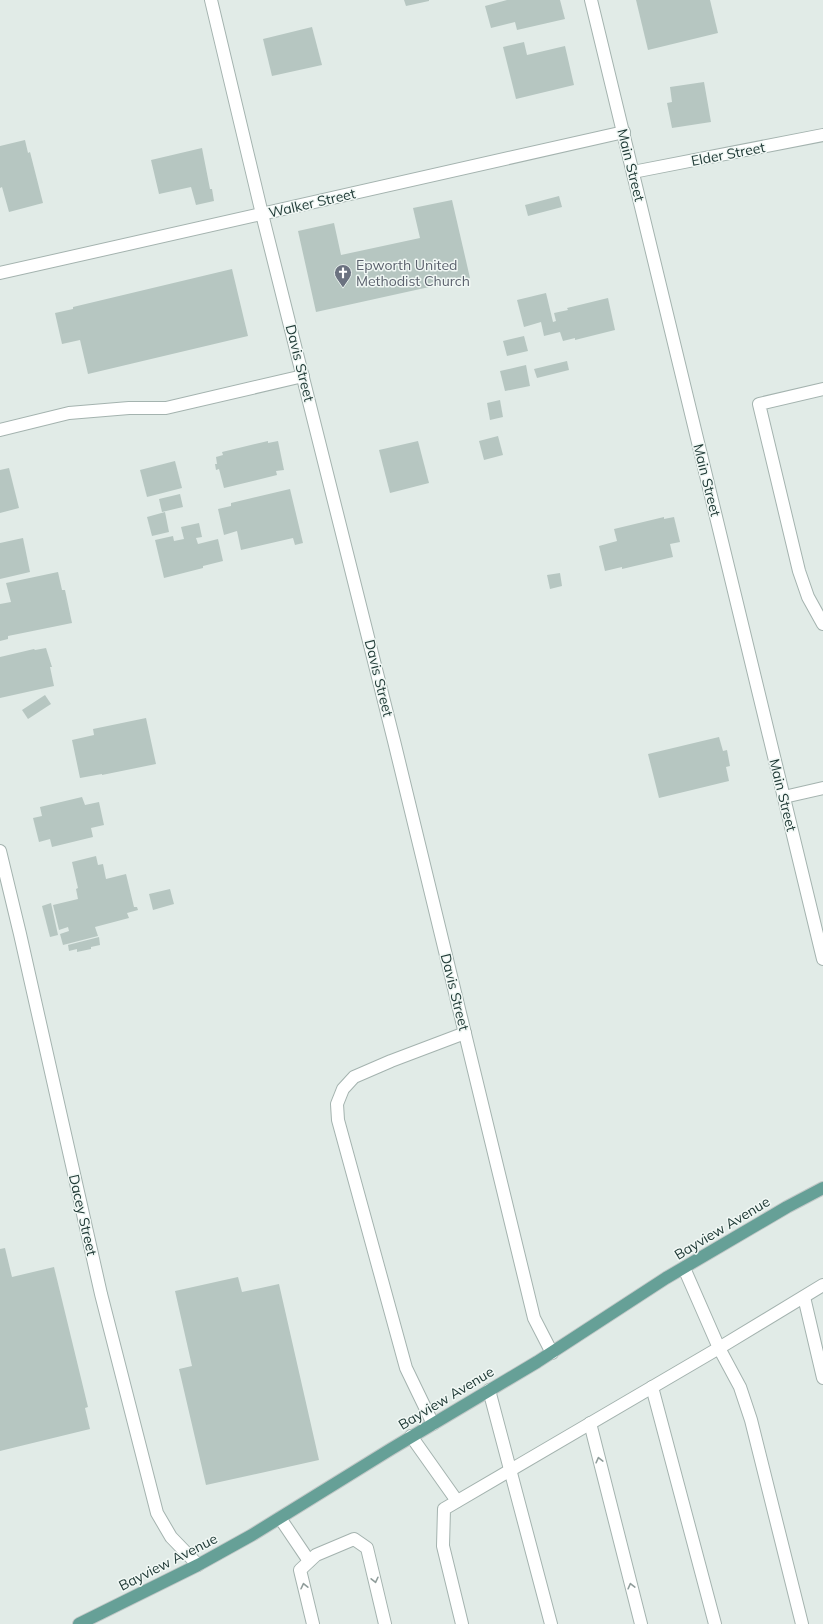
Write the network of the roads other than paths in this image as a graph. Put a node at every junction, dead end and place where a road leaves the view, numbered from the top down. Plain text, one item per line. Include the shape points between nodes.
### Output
1 (211, 0) edge
2 (591, 0) edge
3 (624, 132) junction
4 (823, 135) edge
5 (633, 172) junction
6 (262, 214) junction
7 (0, 273) edge
8 (303, 376) junction
9 (823, 389) edge
10 (0, 430) edge
11 (823, 624) edge
12 (823, 788) edge
13 (784, 797) junction
14 (0, 850) edge
15 (823, 959) edge
16 (465, 1033) junction
17 (823, 1188) edge
18 (684, 1268) junction
19 (823, 1285) edge
20 (804, 1297) junction
21 (719, 1348) junction
22 (552, 1352) junction
23 (823, 1378) edge
24 (652, 1387) junction
25 (489, 1390) junction
26 (590, 1423) junction
27 (433, 1424) junction
28 (411, 1436) junction
29 (510, 1470) junction
30 (457, 1501) junction
31 (280, 1518) junction
32 (309, 1561) junction
33 (198, 1565) junction
34 (81, 1624) edge
35 (313, 1624) edge
36 (385, 1624) edge
37 (462, 1624) edge
38 (551, 1624) edge
39 (641, 1624) edge
40 (715, 1624) edge
41 (802, 1624) edge

1 - 6 street, Davis Street
2 - 3 street, Main Street
3 - 5 street, Main Street
3 - 6 street, Walker Street
4 - 5 street, Elder Street
5 - 13 street, Main Street
6 - 7 street, Walker Street
6 - 8 street, Davis Street
8 - 10 street via 166,408 129,408 69,414
8 - 16 street, Davis Street
9 - 11 street via 759,404 799,572 808,597
12 - 13 street
13 - 15 street, Main Street
14 - 33 street, Dacey Street via 101,1294 157,1513 171,1537
16 - 22 street, Davis Street via 534,1318
16 - 27 street via 354,1077 343,1089 336,1104 338,1120 406,1368
17 - 18 main road, Bayview Avenue
18 - 21 street
18 - 22 main road, Bayview Avenue
19 - 20 street
20 - 21 street
20 - 23 street
21 - 24 street
21 - 41 street via 740,1387 751,1420
22 - 25 main road, Bayview Avenue
24 - 26 street
24 - 40 street
25 - 27 main road, Bayview Avenue
25 - 29 street
26 - 29 street
39 -> 26 street
27 - 28 main road, Bayview Avenue
28 - 30 street
28 - 31 main road, Bayview Avenue
29 - 30 street
29 - 38 street
30 - 37 street via 444,1508 443,1546
31 - 32 street
31 - 33 main road, Bayview Avenue
35 -> 32 street via 300,1570
32 -> 36 street via 316,1555 354,1539 367,1548
33 - 34 main road, Bayview Avenue

